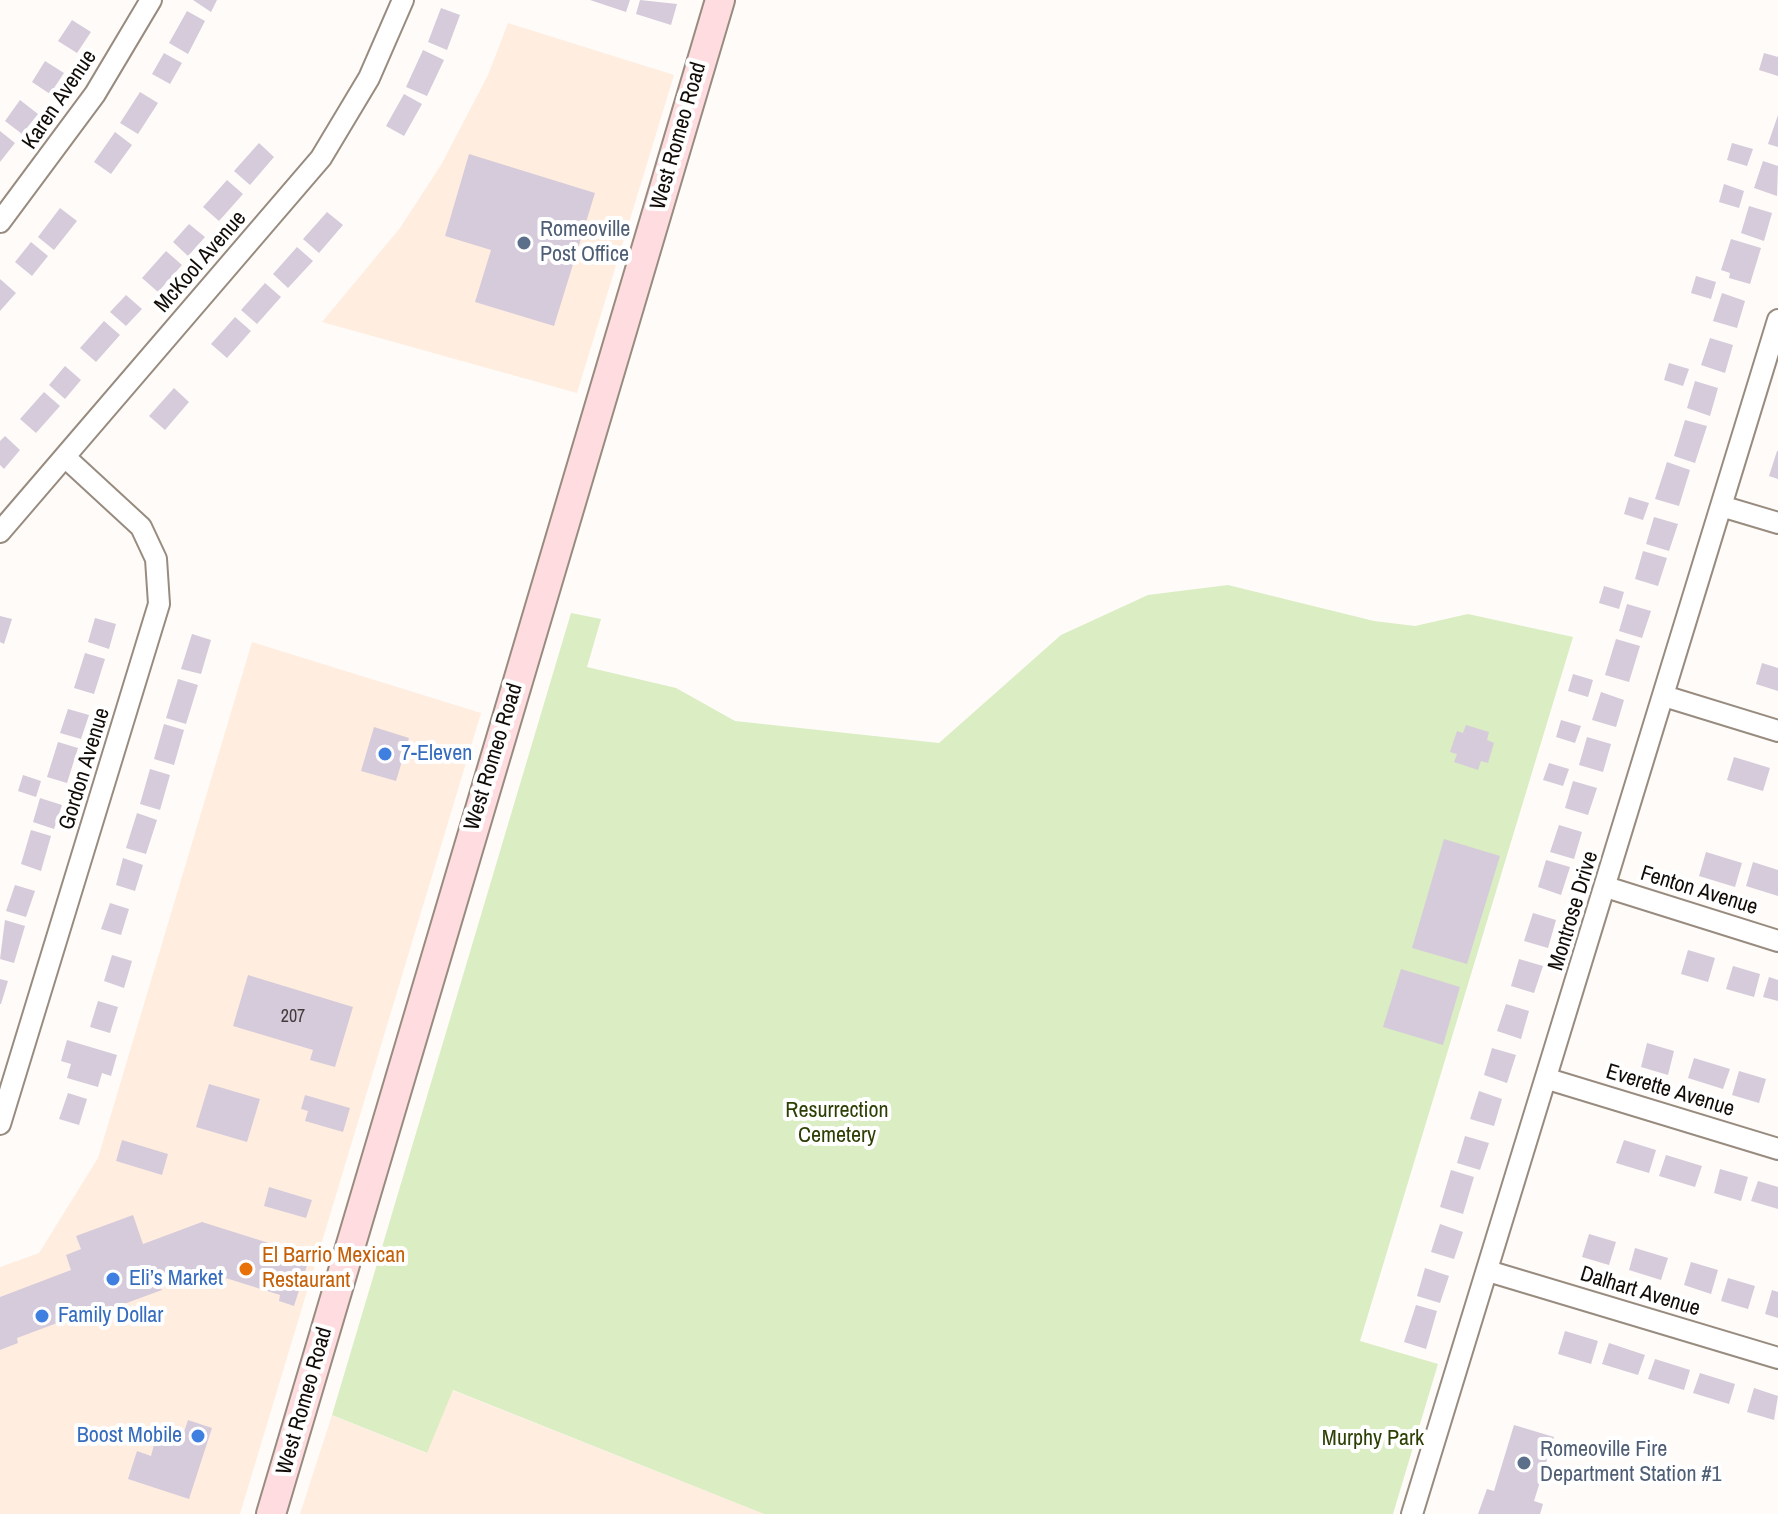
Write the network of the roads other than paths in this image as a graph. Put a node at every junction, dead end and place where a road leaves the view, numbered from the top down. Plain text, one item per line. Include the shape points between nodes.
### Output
1 (151, 0) edge
2 (403, 0) edge
3 (720, 0) edge
4 (0, 222) edge
5 (1778, 320) edge
6 (65, 457) junction
7 (1721, 506) junction
8 (1778, 523) edge
9 (0, 532) edge
10 (1664, 696) junction
11 (1778, 731) edge
12 (1606, 887) junction
13 (1778, 941) edge
14 (1548, 1079) junction
15 (0, 1124) edge
16 (1778, 1149) edge
17 (1488, 1271) junction
18 (1778, 1358) edge
19 (271, 1514) edge
20 (1412, 1514) edge

1 - 4 street, Karen Avenue via 95,94
2 - 6 street, McKool Avenue via 369,78 321,158
3 - 19 main road, West Romeo Road
5 - 7 street, Montrose Drive
6 - 9 street, McKool Avenue
6 - 15 street, Gordon Avenue via 141,527 156,559 159,604
7 - 8 street
7 - 10 street, Montrose Drive
10 - 11 street
10 - 12 street, Montrose Drive
12 - 13 street, Fenton Avenue
12 - 14 street, Montrose Drive
14 - 16 street, Everette Avenue
14 - 17 street, Montrose Drive
17 - 18 street, Dalhart Avenue
17 - 20 street, Montrose Drive

